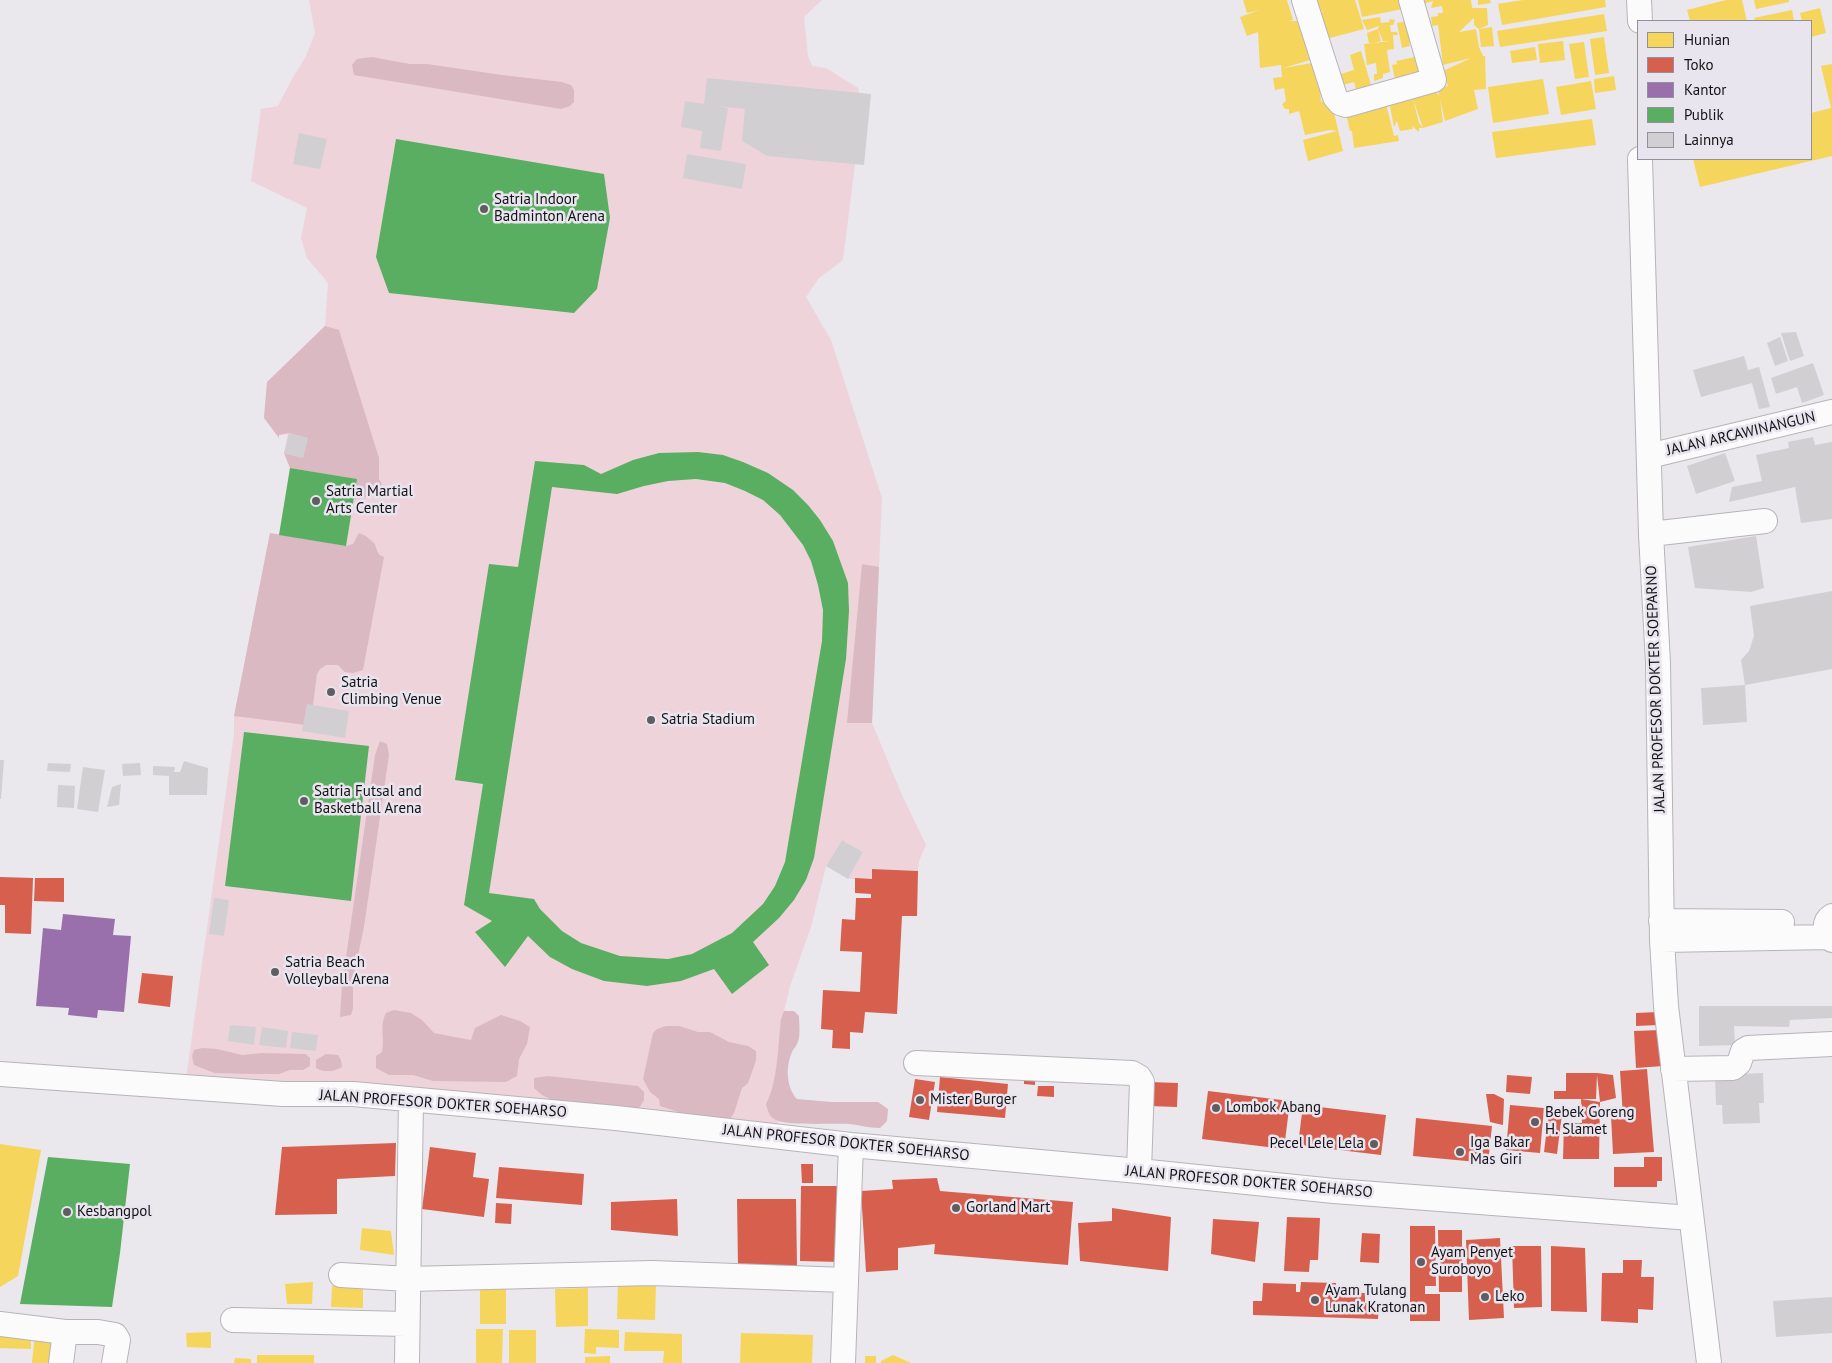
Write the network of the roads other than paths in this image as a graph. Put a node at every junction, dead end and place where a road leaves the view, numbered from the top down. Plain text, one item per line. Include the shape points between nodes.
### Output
1 (1304, 0) edge
2 (1411, 0) edge
3 (1639, 0) edge
4 (1640, 20) edge
5 (1640, 160) edge
6 (1832, 412) edge
7 (1649, 456) junction
8 (1765, 521) dead end
9 (1652, 534) junction
10 (1830, 929) edge
11 (1662, 931) junction
12 (1832, 1044) edge
13 (916, 1063) dead end
14 (1673, 1069) junction
15 (0, 1074) edge
16 (411, 1100) junction
17 (851, 1145) junction
18 (1139, 1171) junction
19 (1692, 1218) junction
20 (341, 1275) dead end
21 (408, 1279) junction
22 (846, 1280) junction
23 (233, 1320) dead end
24 (0, 1324) edge
25 (406, 1324) junction
26 (65, 1332) junction
27 (61, 1363) edge
28 (114, 1363) edge
29 (407, 1363) edge
30 (844, 1363) edge
31 (1709, 1363) edge

1 - 2 street via 1335,97 1346,105 1434,80
3 - 4 street
5 - 7 street, JALAN PROFESOR DOKTER SOEPARNO
6 - 7 street, JALAN ARCAWINANGUN
7 - 9 street, JALAN PROFESOR DOKTER SOEPARNO
8 - 9 street
9 - 11 street, JALAN PROFESOR DOKTER SOEPARNO via 1658,663
10 - 11 street
11 - 14 street, JALAN PROFESOR DOKTER SOEPARNO
12 - 14 street via 1754,1047 1743,1050 1739,1063 1733,1068
13 - 18 street via 1132,1073 1142,1082
14 - 19 street, JALAN PROFESOR DOKTER SOEPARNO
15 - 16 street, JALAN PROFESOR DOKTER SOEHARSO
16 - 17 street, JALAN PROFESOR DOKTER SOEHARSO via 616,1118
16 - 21 street
17 - 18 street, JALAN PROFESOR DOKTER SOEHARSO
17 - 22 street
18 - 19 street, JALAN PROFESOR DOKTER SOEHARSO via 1334,1191
19 - 31 street, JALAN PROFESOR DOKTER SOEPARNO
20 - 21 street
21 - 22 street via 652,1273
21 - 25 street
22 - 30 street
23 - 25 street
24 - 26 street
25 - 29 street
26 - 27 street
26 - 28 street via 115,1335 118,1340

